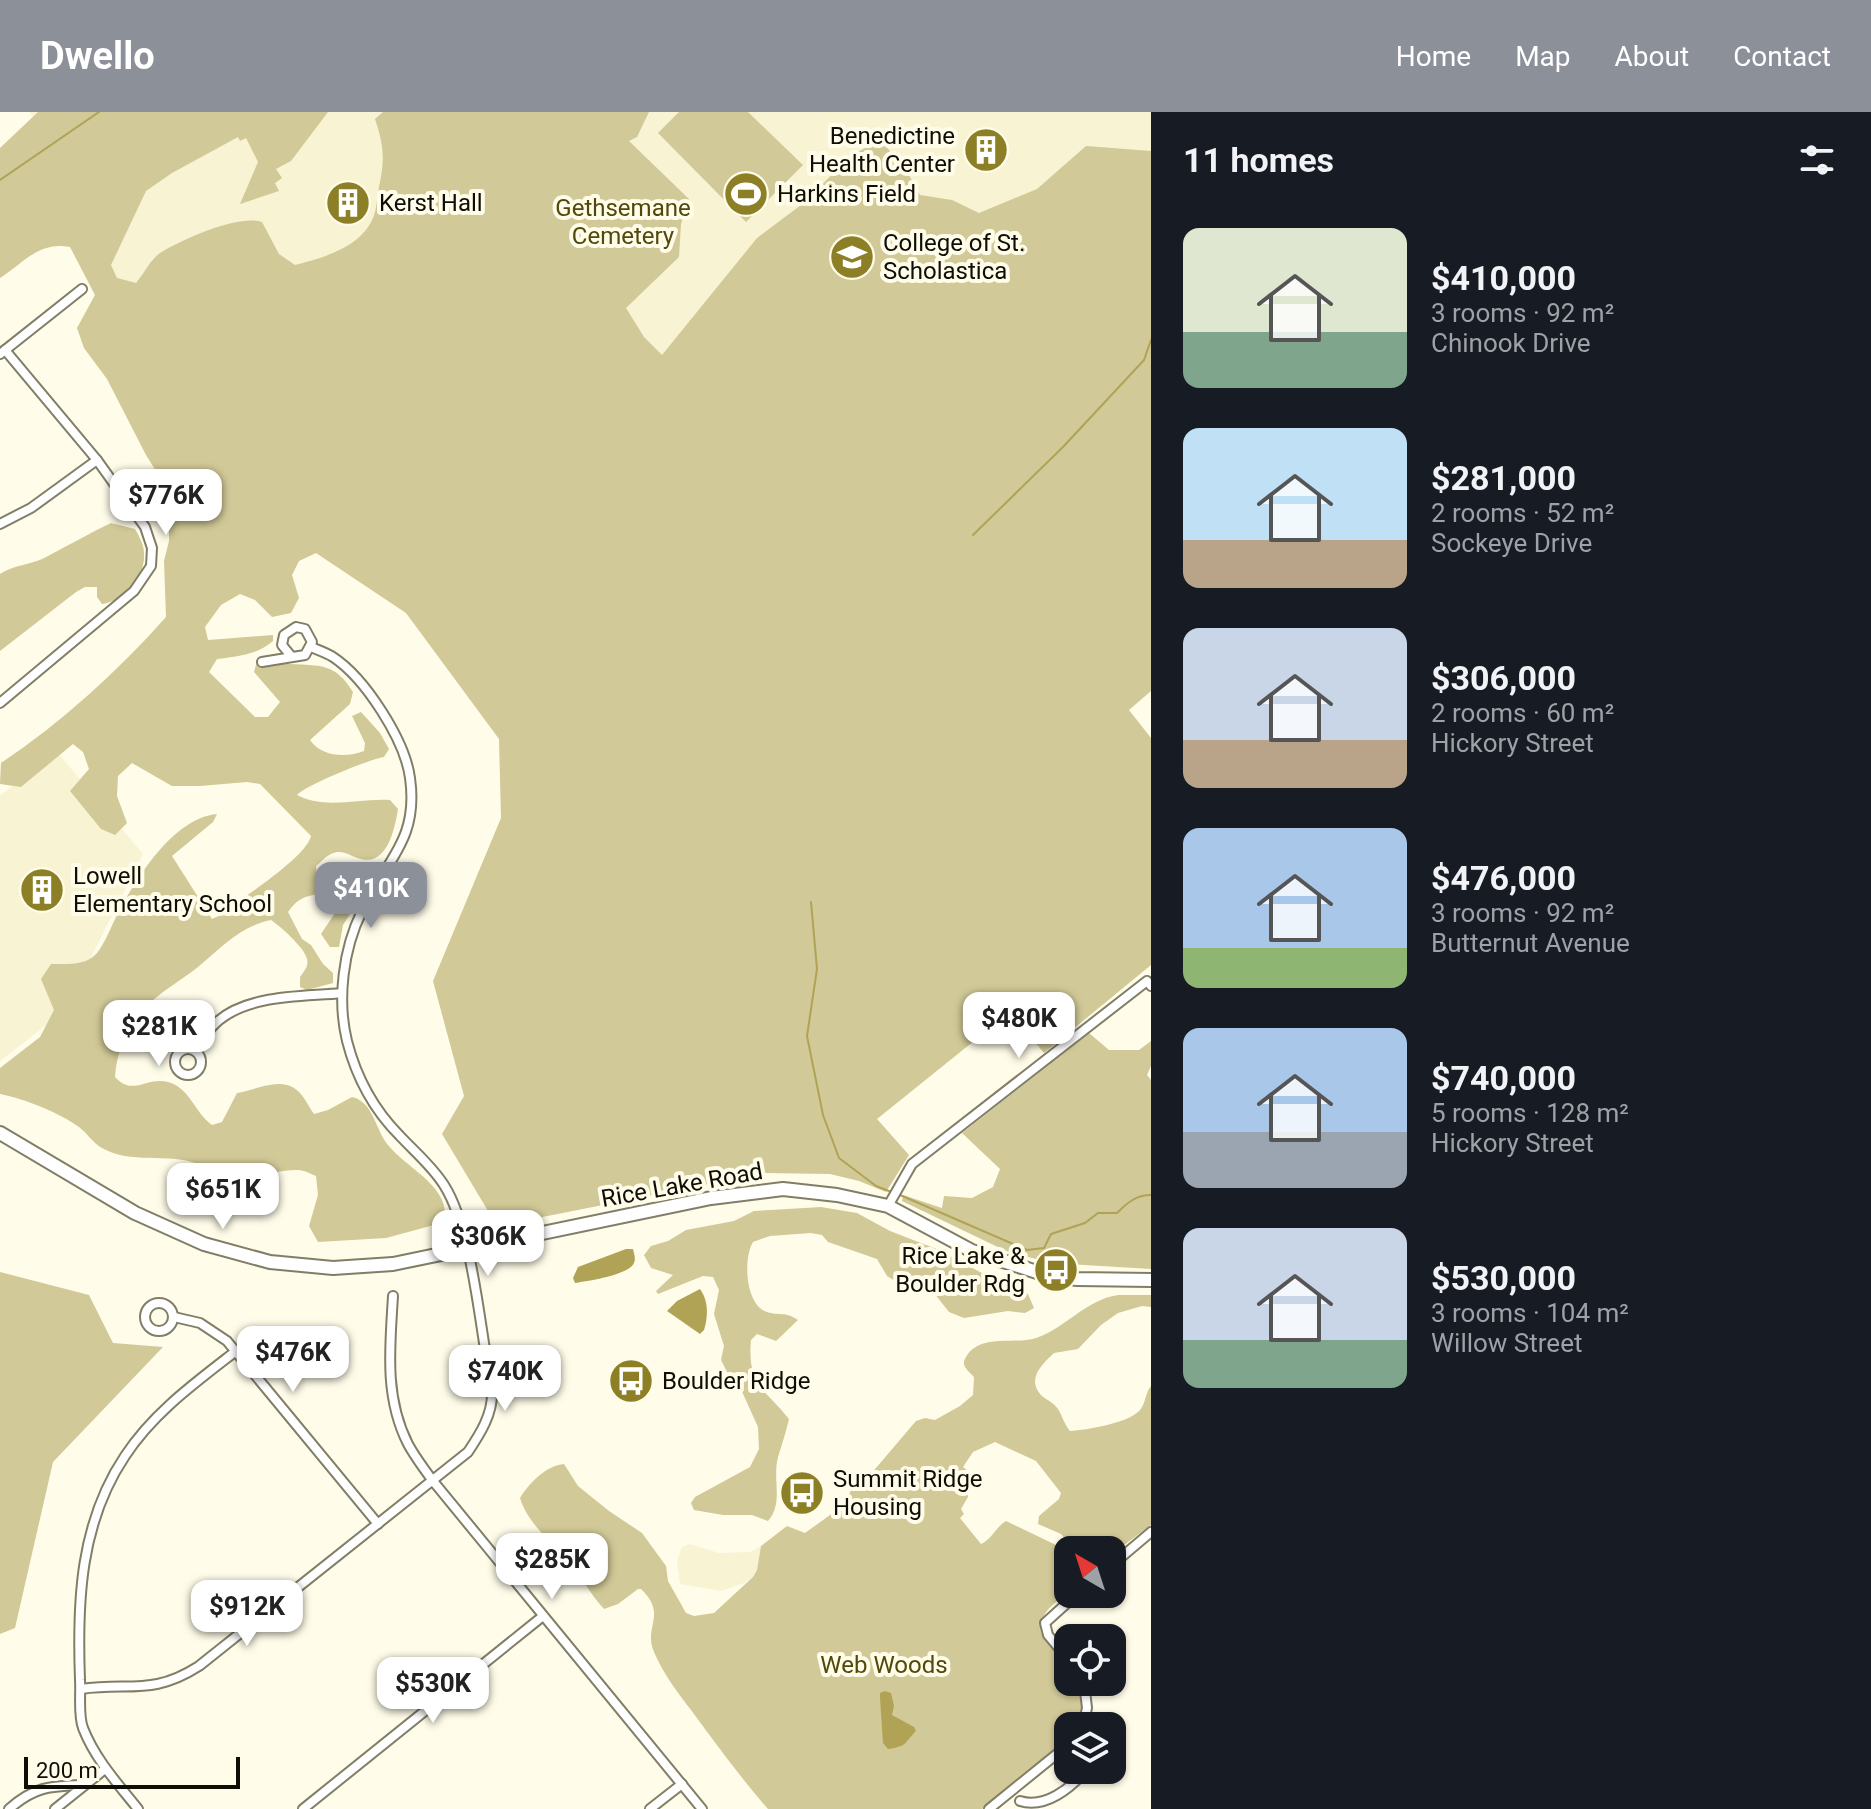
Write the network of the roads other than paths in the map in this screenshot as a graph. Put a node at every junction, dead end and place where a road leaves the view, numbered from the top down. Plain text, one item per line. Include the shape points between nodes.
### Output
1 (82, 289) dead end
2 (3, 352) edge
3 (97, 460) junction
4 (0, 524) edge
5 (311, 647) junction
6 (291, 656) junction
7 (262, 662) dead end
8 (0, 703) edge
9 (1149, 983) edge
10 (342, 993) junction
11 (192, 1049) dead end
12 (0, 1133) edge
13 (888, 1206) junction
14 (466, 1250) junction
15 (1151, 1280) edge
16 (393, 1296) dead end
17 (174, 1317) dead end
18 (236, 1351) junction
19 (433, 1481) junction
20 (378, 1524) junction
21 (1151, 1532) edge
22 (1126, 1553) edge
23 (1062, 1608) edge
24 (543, 1616) junction
25 (1054, 1642) edge
26 (81, 1689) junction
27 (1054, 1756) edge
28 (105, 1769) junction
29 (682, 1784) junction
30 (1074, 1784) edge
31 (82, 1785) junction
32 (1012, 1791) junction
33 (1019, 1805) edge
34 (9, 1809) edge
35 (55, 1809) edge
36 (138, 1809) edge
37 (303, 1809) edge
38 (650, 1809) edge
39 (702, 1809) edge
40 (989, 1809) edge

1 - 2 street
2 - 3 street
3 - 4 street
3 - 8 street via 145,527 151,566 134,591
5 - 6 street via 301,657
5 - 6 street via 309,633 291,628 282,639
5 - 10 street via 334,658 384,715 397,735 410,777 403,842 362,910 350,942
6 - 7 street
9 - 13 street via 912,1164
10 - 11 street via 241,1008 219,1020
10 - 14 street via 347,1038 359,1075 386,1120 445,1186
12 - 14 main road, Rice Lake Road via 135,1213 204,1244 270,1262 333,1268 393,1264
13 - 14 main road, Rice Lake Road via 783,1189 711,1198
13 - 15 main road, Rice Lake Road via 972,1251 1046,1275
14 - 19 street via 491,1406 468,1452
16 - 19 street via 391,1397 409,1446
17 - 18 street via 216,1331
18 - 20 street
18 - 26 street via 154,1420 124,1457 101,1499 82,1573
19 - 20 street
19 - 24 street
20 - 26 street via 184,1675 145,1687
21 - 22 street
23 - 25 street via 1045,1623
24 - 29 street
24 - 37 street
26 - 28 street via 82,1727
27 - 32 street
28 - 31 street
28 - 36 street
29 - 38 street
29 - 39 street
30 - 33 street via 1035,1805
31 - 34 street via 48,1786
31 - 35 street
32 - 33 street
32 - 40 street

